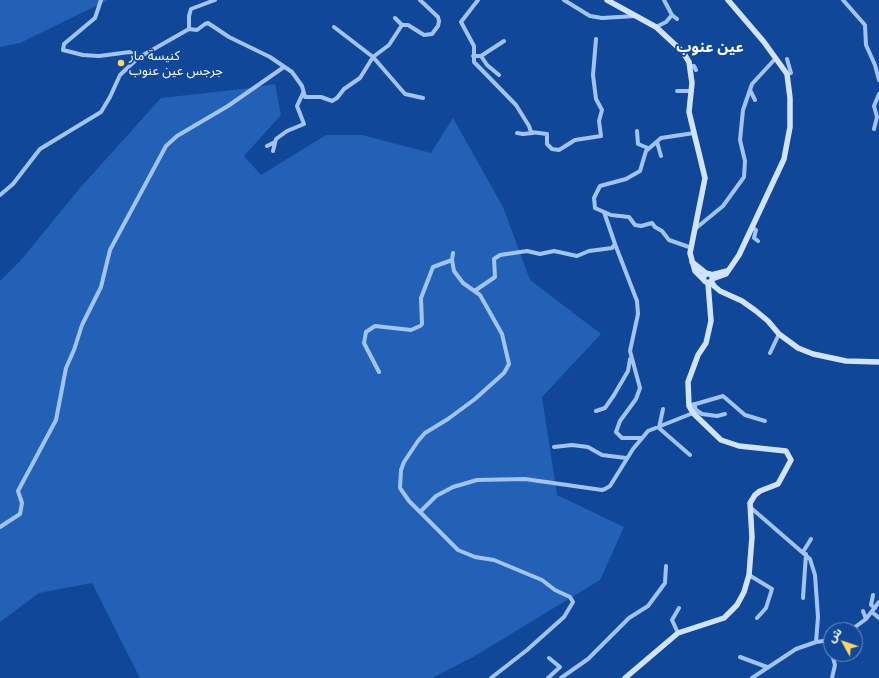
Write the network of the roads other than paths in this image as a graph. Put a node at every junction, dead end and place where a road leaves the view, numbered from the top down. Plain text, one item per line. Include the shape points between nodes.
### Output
1 (101, 0) edge
2 (215, 0) edge
3 (420, 0) edge
4 (478, 0) edge
5 (564, 0) edge
6 (607, 0) edge
7 (664, 0) edge
8 (728, 0) edge
9 (843, 0) edge
10 (426, 2) edge
11 (636, 15) junction
12 (672, 15) junction
13 (395, 18) dead end
14 (677, 19) dead end
15 (402, 25) junction
16 (334, 27) dead end
17 (656, 27) junction
18 (189, 29) junction
19 (596, 39) dead end
20 (504, 42) dead end
21 (473, 56) junction
22 (481, 56) junction
23 (373, 57) junction
24 (138, 58) junction
25 (776, 58) junction
26 (787, 59) dead end
27 (690, 66) junction
28 (284, 68) junction
29 (696, 70) dead end
30 (786, 74) junction
31 (499, 75) dead end
32 (879, 80) edge
33 (303, 90) junction
34 (750, 90) junction
35 (677, 91) dead end
36 (691, 91) junction
37 (879, 94) edge
38 (423, 98) dead end
39 (756, 100) dead end
40 (874, 129) dead end
41 (637, 131) dead end
42 (517, 133) dead end
43 (533, 133) junction
44 (694, 133) junction
45 (274, 142) junction
46 (657, 142) junction
47 (268, 146) dead end
48 (648, 148) junction
49 (273, 151) dead end
50 (661, 156) dead end
51 (0, 195) edge
52 (604, 212) junction
53 (752, 227) junction
54 (695, 229) junction
55 (758, 241) dead end
56 (614, 244) junction
57 (689, 247) junction
58 (453, 253) dead end
59 (452, 260) junction
60 (709, 279) junction
61 (476, 290) junction
62 (779, 334) junction
63 (770, 352) dead end
64 (631, 357) junction
65 (879, 362) edge
66 (379, 372) dead end
67 (692, 405) junction
68 (663, 409) dead end
69 (596, 411) dead end
70 (693, 413) junction
71 (725, 414) dead end
72 (764, 421) dead end
73 (659, 426) junction
74 (641, 438) junction
75 (554, 447) dead end
76 (690, 455) dead end
77 (626, 458) junction
78 (750, 507) junction
79 (420, 512) junction
80 (0, 526) edge
81 (811, 539) dead end
82 (804, 553) junction
83 (666, 566) dead end
84 (749, 575) junction
85 (873, 595) dead end
86 (803, 598) dead end
87 (879, 602) edge
88 (679, 608) dead end
89 (875, 608) junction
90 (863, 611) dead end
91 (872, 612) junction
92 (757, 618) dead end
93 (879, 618) edge
94 (866, 619) junction
95 (862, 622) edge
96 (678, 633) junction
97 (823, 641) edge
98 (816, 642) junction
99 (740, 657) dead end
100 (549, 658) dead end
101 (834, 662) edge
102 (767, 667) junction
103 (491, 678) edge
104 (548, 678) edge
105 (561, 678) edge
106 (625, 678) edge
107 (752, 678) edge
108 (832, 678) edge

1 - 24 street via 95,18 64,44 63,50 99,56 130,52
2 - 18 street via 191,9
3 - 10 street
4 - 21 street via 461,22 474,46
5 - 11 street via 590,16 607,18
6 - 11 main road
7 - 12 street
8 - 25 main road
9 - 32 street via 865,25 866,45
10 - 15 street via 440,21 432,34 424,35 408,25
11 - 17 main road
12 - 14 street
12 - 17 street
13 - 15 street
15 - 23 street via 389,45
16 - 23 street
17 - 27 main road via 683,52
18 - 24 street
18 - 28 street via 197,30 208,23 229,37 270,57
19 - 43 street via 593,75 596,99 602,110 599,118 601,136 573,141 556,150 548,144 545,133
20 - 22 street
21 - 22 street
21 - 43 street via 478,67 519,109
22 - 31 street
23 - 33 street via 360,78 344,89 335,100 308,98 305,97
23 - 38 street via 405,94
24 - 51 street via 120,75 101,112 40,149 13,184
25 - 30 main road
25 - 34 street
26 - 30 street via 791,73
27 - 29 street via 694,66
27 - 36 main road
28 - 33 street via 298,79
28 - 80 street via 228,106 177,136 166,146 110,250 101,287 82,325 66,368 56,420 18,491 22,503 20,514
30 - 53 main road via 790,98 790,127 786,152
33 - 45 street via 297,106 304,124 284,132
34 - 39 street
34 - 54 street via 743,110 740,133 745,161 744,177 723,206
35 - 36 street
36 - 44 main road via 689,112
37 - 40 street via 874,106 877,117
41 - 48 street via 638,144
42 - 43 street
44 - 46 street via 661,138
44 - 54 main road via 705,178
45 - 47 street
45 - 49 street
46 - 48 street
46 - 50 street
48 - 52 street via 640,171 626,179 600,186 594,203 595,208
52 - 56 street
52 - 57 street via 629,217 635,225 652,223 669,240
53 - 55 street via 756,230 754,238
53 - 60 main road via 731,269 726,274
54 - 57 main road
56 - 61 street via 612,248 589,251 577,256 554,251 540,254 527,250 500,255 494,259 495,277
56 - 64 street via 637,301 638,314
57 - 60 main road via 695,271
58 - 59 street
59 - 61 street via 454,271 460,280 470,289
59 - 66 street via 433,267 422,293 422,324 411,330 375,326 366,332 364,343
60 - 62 main road via 720,291 750,306
60 - 67 main road via 711,321 706,343 698,354 690,376 688,389
61 - 79 street via 502,334 509,364 504,373 460,410 425,433 409,452 401,470 400,488
62 - 63 street
62 - 65 main road via 792,345 813,354 846,361
64 - 69 street via 628,371 619,388 604,408
64 - 74 street via 639,381 639,392 623,415 616,432 622,438
67 - 70 main road
67 - 71 street via 702,414
67 - 72 street via 723,396 745,416
68 - 73 street
70 - 73 street
70 - 78 main road via 727,443 779,449 789,455 791,460 778,484 755,495
73 - 74 street
73 - 76 street
74 - 77 street
75 - 77 street via 588,446 602,455
77 - 79 street via 610,486 602,490 538,480 477,480 436,496
78 - 82 street
78 - 84 main road
79 - 103 street via 458,550 475,557 494,560 542,580 572,599 572,606 564,617
81 - 82 street
82 - 86 street
82 - 98 street via 810,559 814,575 818,617
83 - 105 street via 665,583 648,606 629,618 593,654
84 - 92 street via 772,590 766,608
84 - 96 main road via 741,598 724,618
85 - 89 street via 871,606
87 - 89 street
88 - 96 street via 672,620
89 - 91 street
90 - 94 street
91 - 93 street
91 - 94 street
94 - 95 street
96 - 106 main road
97 - 98 street
98 - 102 street via 796,649
99 - 102 street
100 - 104 street via 560,667
101 - 108 street
102 - 107 street

